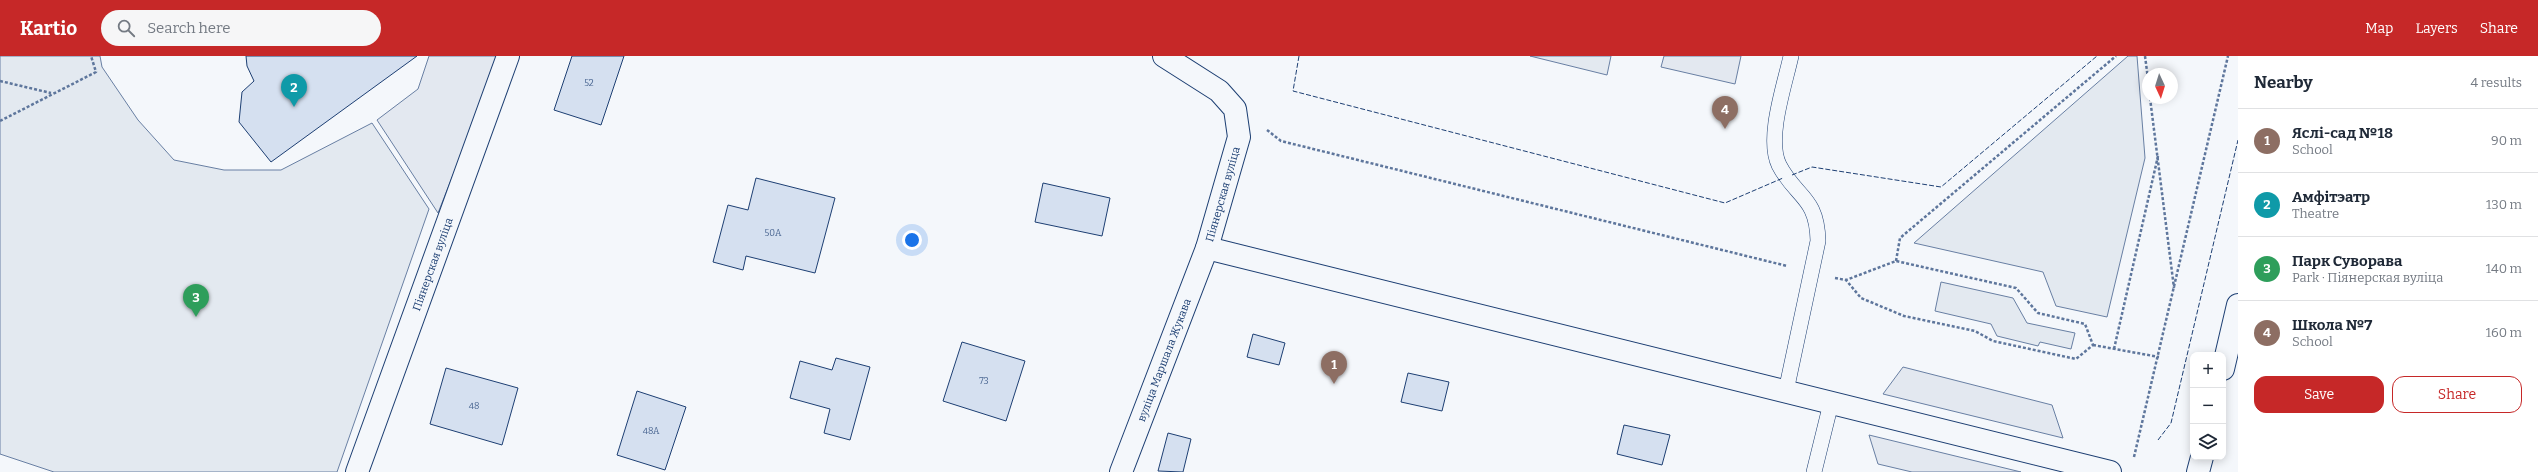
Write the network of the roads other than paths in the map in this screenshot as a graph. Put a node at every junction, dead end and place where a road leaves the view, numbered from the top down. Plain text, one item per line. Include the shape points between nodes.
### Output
1 (508, 56) edge
2 (1164, 56) edge
3 (1791, 56) edge
4 (1207, 248) junction
5 (2238, 306) edge
6 (2226, 356) edge
7 (1786, 391) junction
8 (1831, 403) junction
9 (2201, 460) edge
10 (357, 472) edge
11 (1121, 472) edge
12 (1814, 472) edge
13 (2110, 472) edge
14 (2198, 472) edge

1 - 10 street, Піянерская вуліца
2 - 4 street, Піянерская вуліца via 1219,91 1235,108 1238,137
3 - 7 lane via 1774,144 1778,163 1813,210 1818,224 1818,241
4 - 7 street
4 - 11 street, вуліца Маршала Жукава
5 - 6 street
7 - 8 street
8 - 12 lane
8 - 13 street
9 - 14 street

